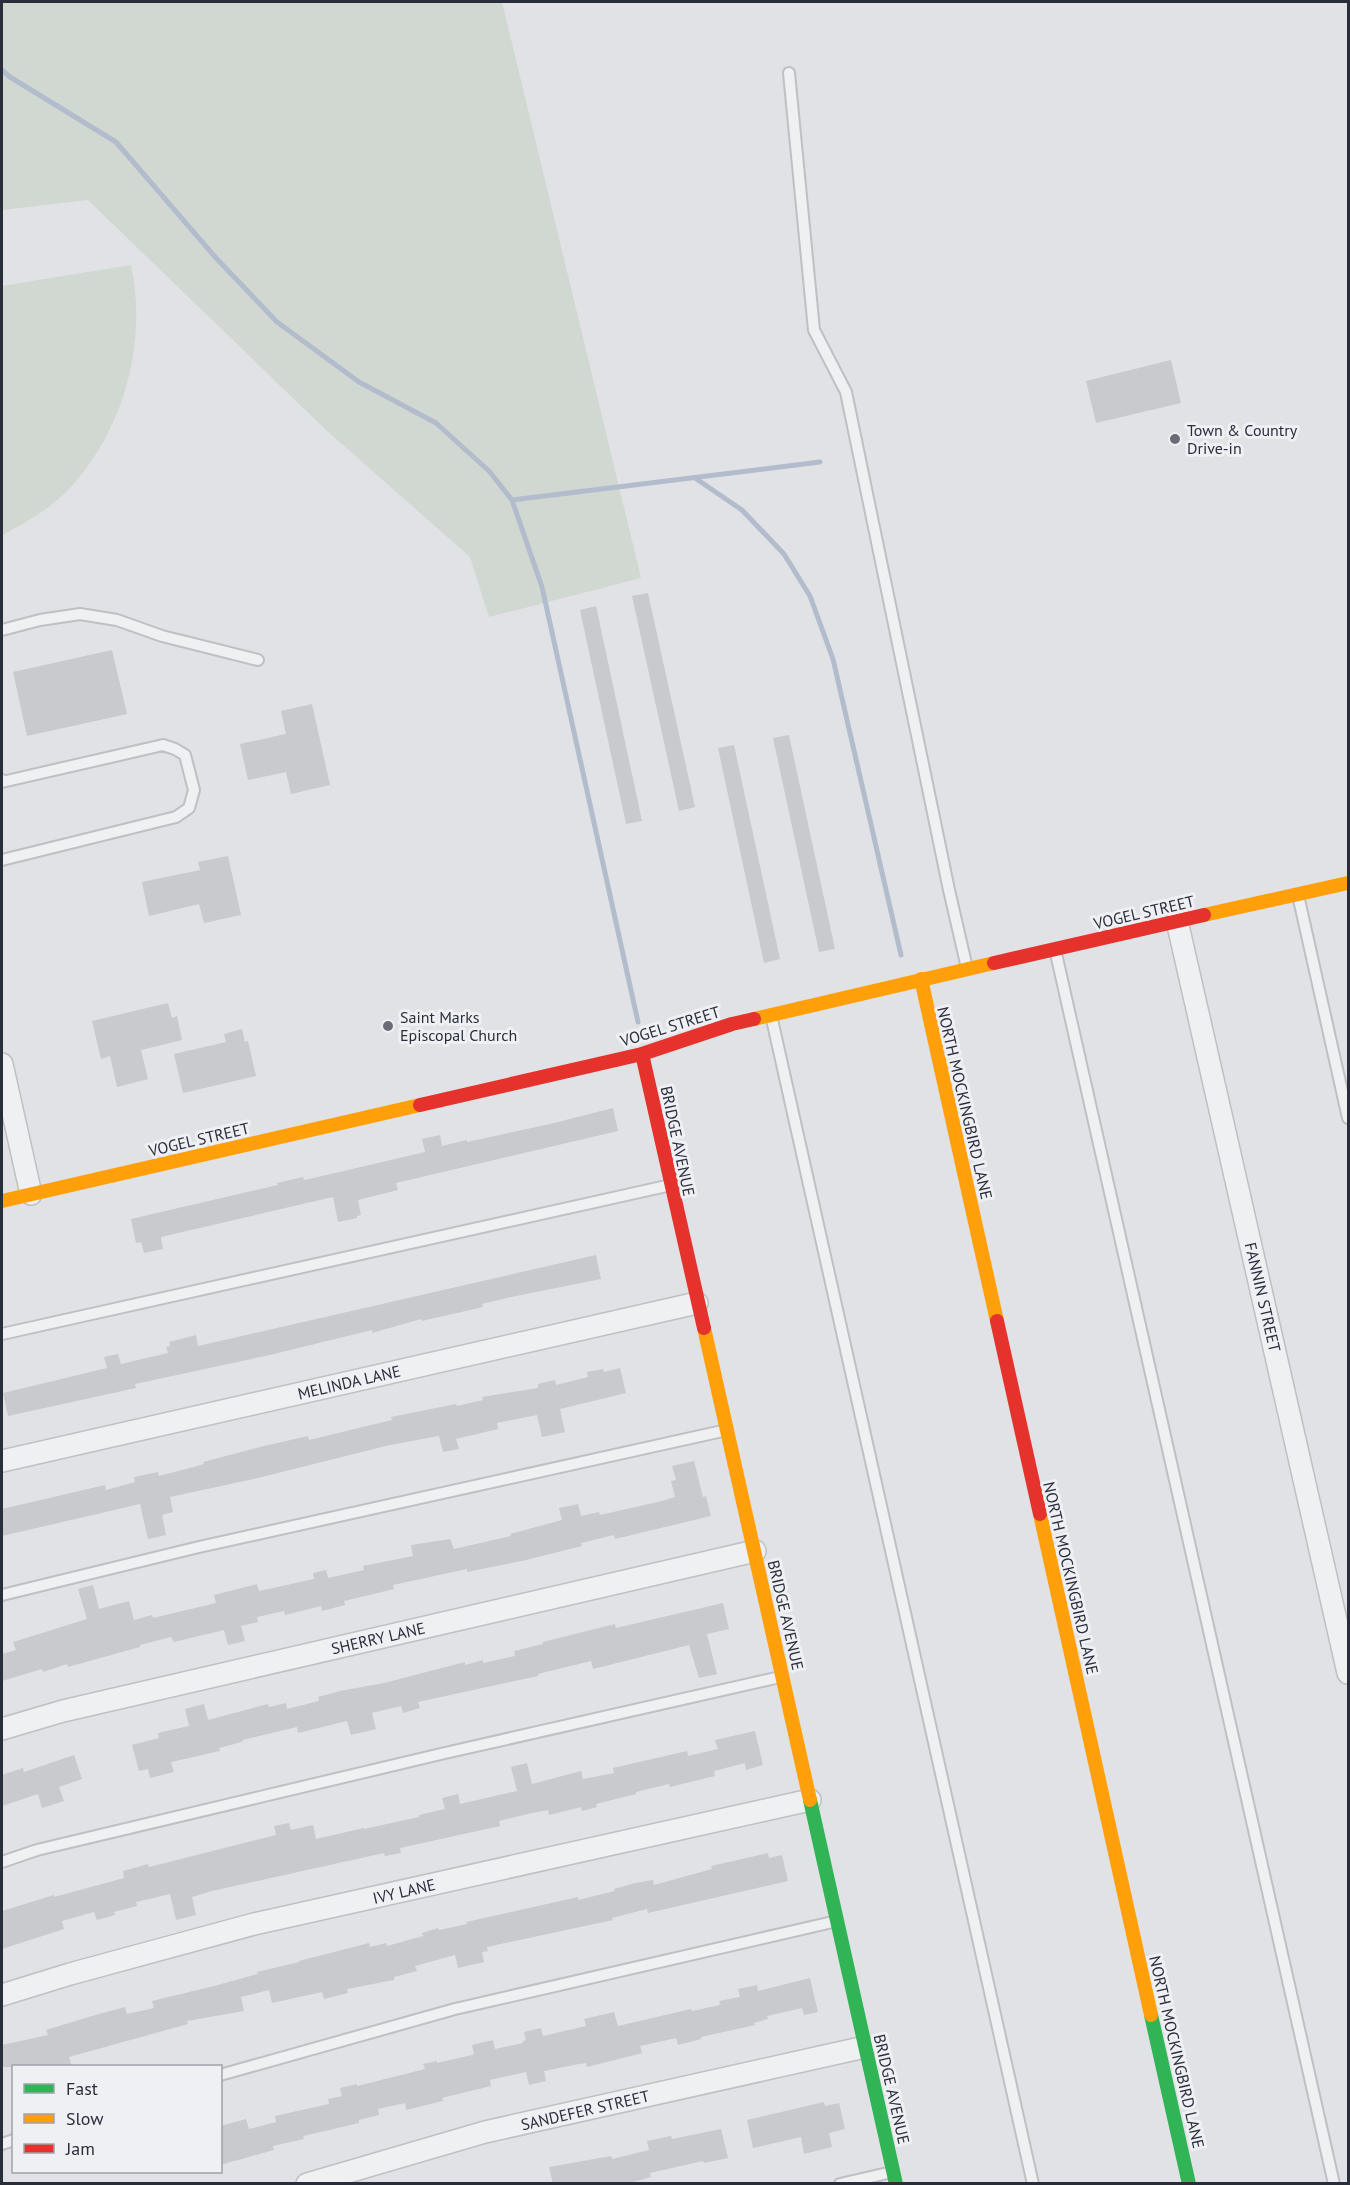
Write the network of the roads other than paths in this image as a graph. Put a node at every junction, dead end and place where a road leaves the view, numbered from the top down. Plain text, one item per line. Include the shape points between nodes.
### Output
1 (789, 73) dead end
2 (2, 630) edge
3 (258, 660) dead end
4 (2, 781) edge
5 (2, 860) edge
6 (1348, 883) edge
7 (1298, 894) junction
8 (1177, 921) junction
9 (1055, 949) junction
10 (967, 968) junction
11 (921, 979) junction
12 (771, 1015) junction
13 (642, 1054) junction
14 (2, 1064) edge
15 (1348, 1118) edge
16 (671, 1185) junction
17 (31, 1194) junction
18 (2, 1201) edge
19 (697, 1303) junction
20 (2, 1334) edge
21 (727, 1430) junction
22 (2, 1461) edge
23 (755, 1551) junction
24 (2, 1595) edge
25 (1348, 1672) edge
26 (783, 1676) junction
27 (2, 1729) edge
28 (810, 1800) junction
29 (2, 1862) edge
30 (837, 1921) junction
31 (2, 1995) edge
32 (865, 2047) junction
33 (222, 2074) edge
34 (895, 2177) edge
35 (307, 2184) edge
36 (840, 2184) edge
37 (1033, 2184) edge
38 (1189, 2184) edge
39 (1334, 2184) edge

1 - 10 lane via 814,330 846,392
2 - 3 lane via 80,614 117,620 162,636
4 - 5 lane via 163,745 185,755 194,790 189,808 177,817
6 - 7 street, VOGEL STREET
7 - 8 street, VOGEL STREET
7 - 15 lane
8 - 9 street, VOGEL STREET
8 - 25 street, FANNIN STREET
9 - 10 street, VOGEL STREET
9 - 39 lane
10 - 11 street, VOGEL STREET
11 - 12 street, VOGEL STREET
11 - 38 street, NORTH MOCKINGBIRD LANE
12 - 13 street, VOGEL STREET
12 - 37 lane
13 - 16 street, BRIDGE AVENUE
13 - 17 street, VOGEL STREET
14 - 17 street
16 - 19 street, BRIDGE AVENUE
16 - 20 lane
17 - 18 street, VOGEL STREET
19 - 21 street, BRIDGE AVENUE
19 - 22 street, MELINDA LANE
21 - 23 street, BRIDGE AVENUE
21 - 24 lane via 199,1547
23 - 26 street, BRIDGE AVENUE
23 - 27 street, SHERRY LANE via 63,1711
26 - 28 street, BRIDGE AVENUE
26 - 29 lane via 49,1847
28 - 30 street, BRIDGE AVENUE
28 - 31 street, IVY LANE via 254,1924
30 - 32 street, BRIDGE AVENUE
30 - 33 lane via 455,2009
32 - 34 street, BRIDGE AVENUE
32 - 35 street, SANDEFER STREET via 485,2133
34 - 36 lane

